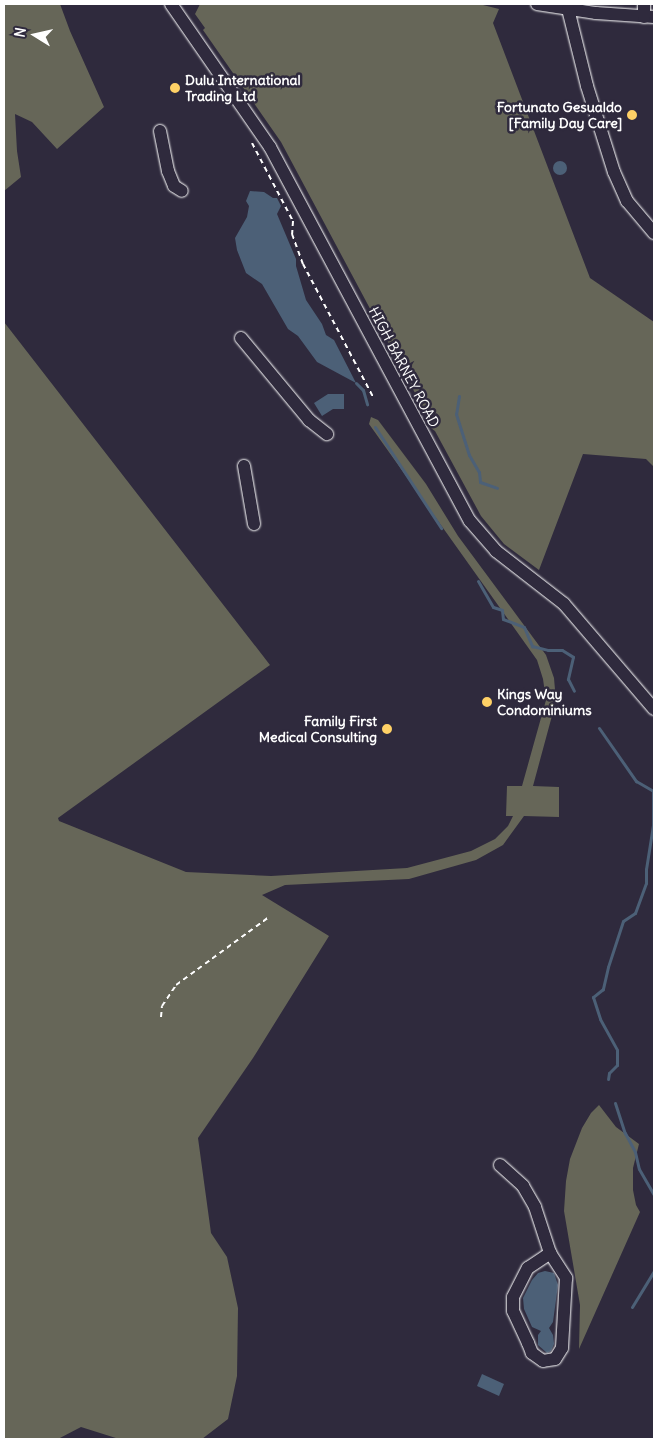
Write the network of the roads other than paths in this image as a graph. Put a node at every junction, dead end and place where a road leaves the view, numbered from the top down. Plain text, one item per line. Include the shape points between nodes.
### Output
1 (171, 4) edge
2 (537, 4) edge
3 (568, 9) junction
4 (648, 13) edge
5 (160, 131) dead end
6 (182, 191) dead end
7 (654, 233) edge
8 (241, 338) dead end
9 (327, 434) dead end
10 (244, 466) dead end
11 (254, 524) dead end
12 (654, 709) edge
13 (500, 1164) dead end
14 (550, 1253) junction

1 - 12 street, HIGH BARNEY ROAD via 270,147 470,521 496,552 564,604
2 - 3 street
3 - 4 street
3 - 7 street via 587,86 614,172 627,201
5 - 6 street via 168,171 174,186
8 - 9 street via 309,420
10 - 11 street
13 - 14 street via 523,1186 535,1207
14 - 14 street via 566,1278 564,1340 554,1359 543,1361 532,1353 513,1311 513,1297 528,1268

